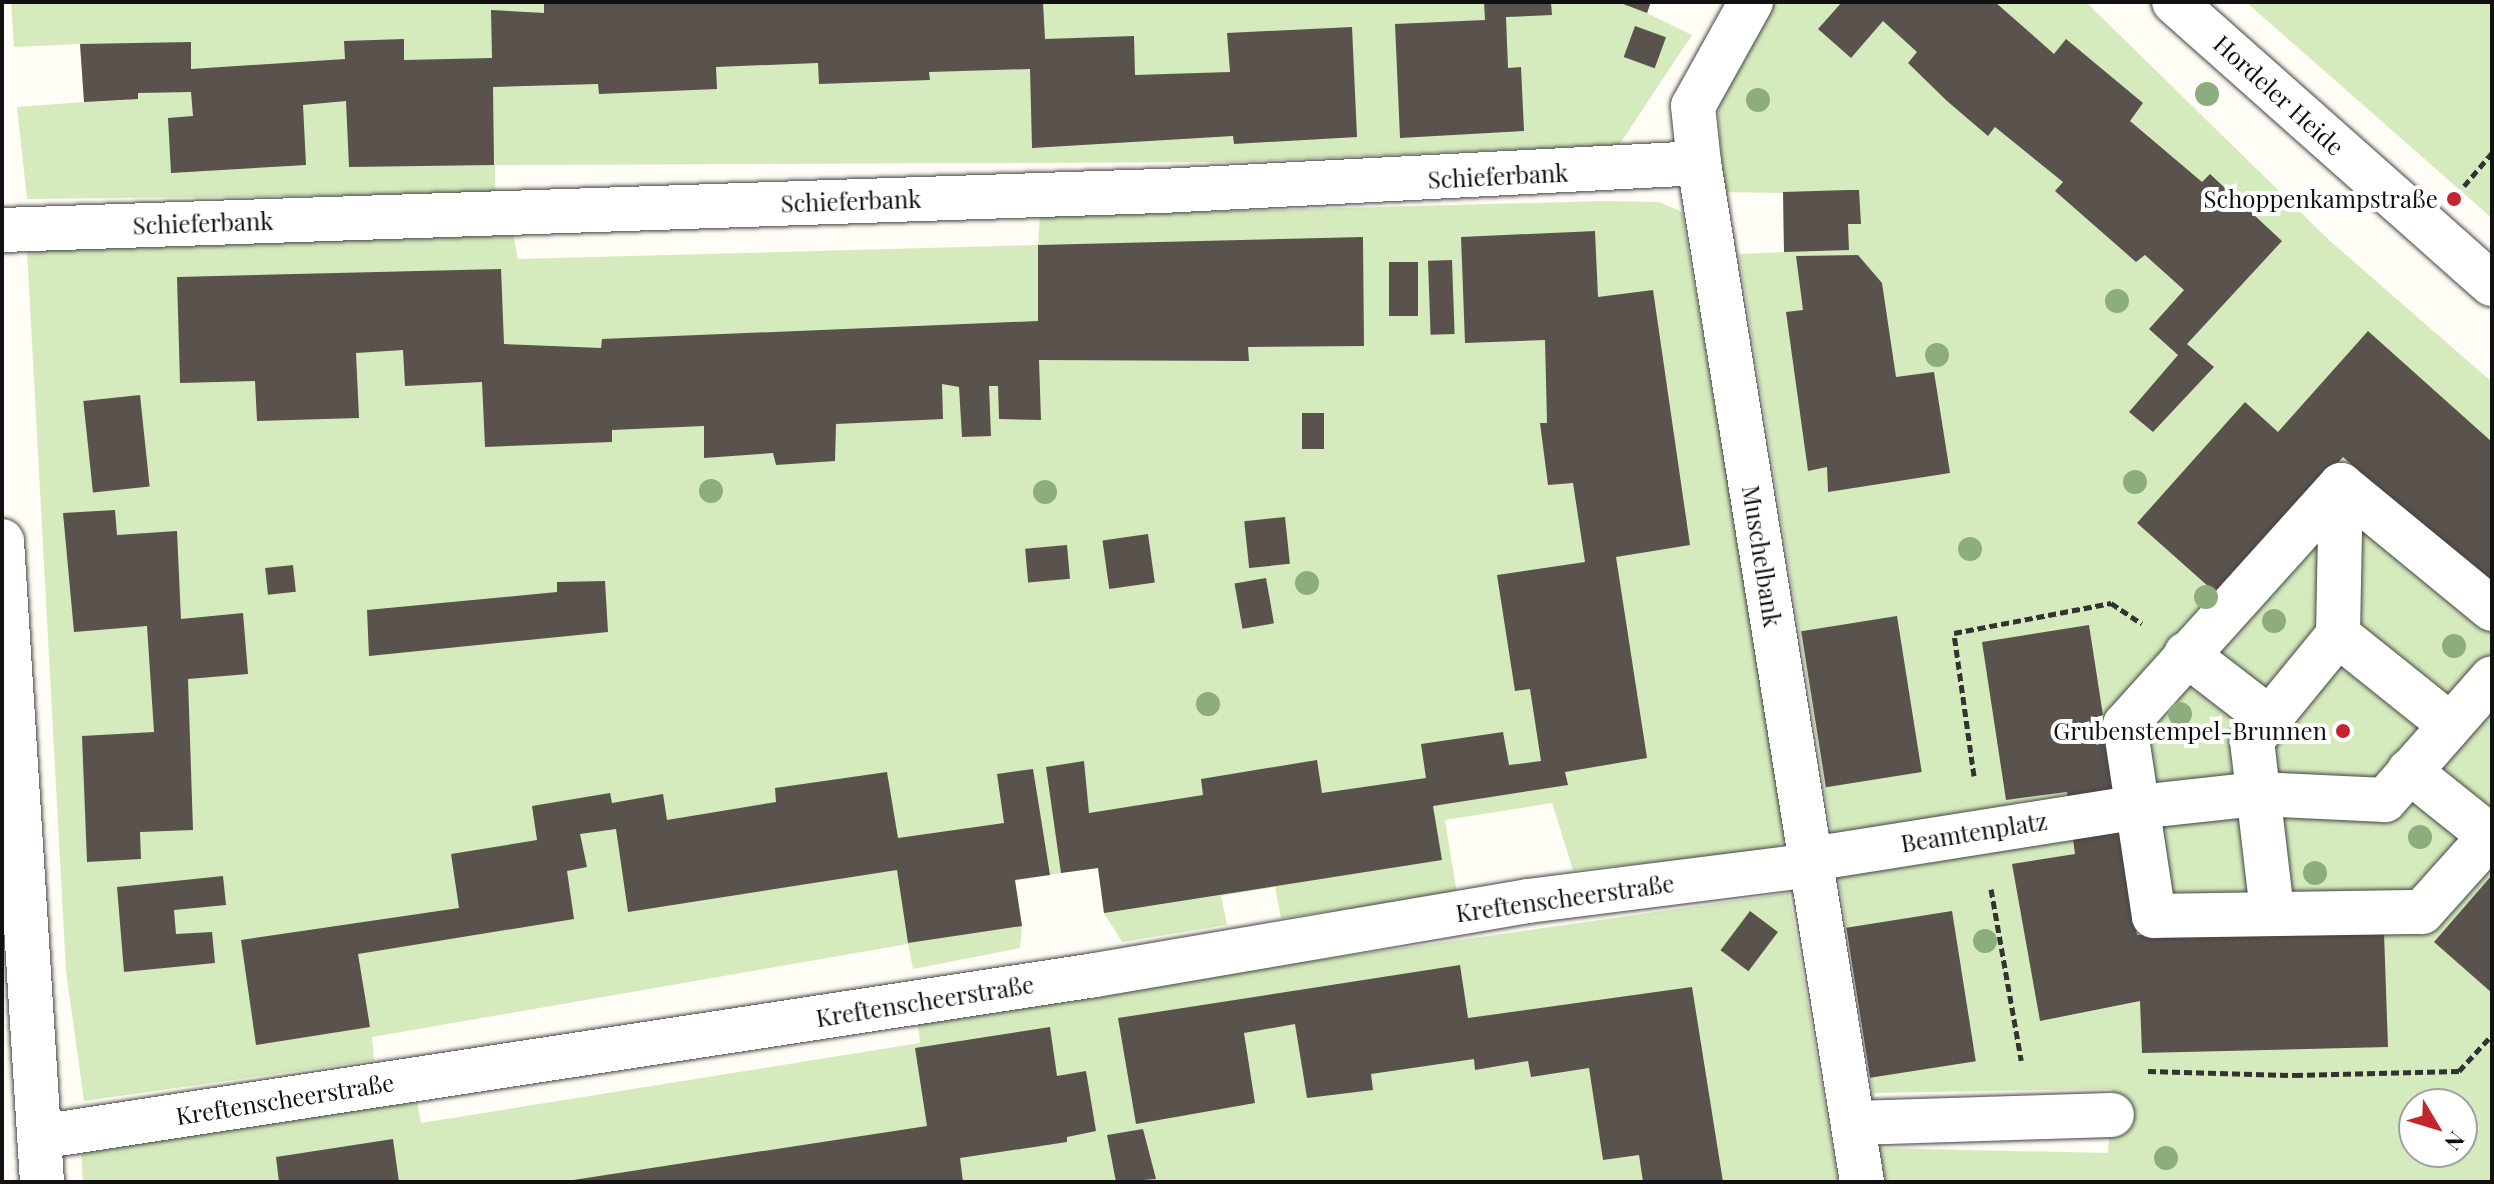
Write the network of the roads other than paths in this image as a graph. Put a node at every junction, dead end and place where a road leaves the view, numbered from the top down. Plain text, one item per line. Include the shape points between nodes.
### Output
1 (1751, 2) edge
2 (2174, 2) edge
3 (1699, 163) junction
4 (2, 230) edge
5 (2492, 284) edge
6 (2341, 485) junction
7 (2, 541) edge
8 (2492, 609) edge
9 (2338, 635) junction
10 (2186, 654) junction
11 (2492, 678) edge
12 (6, 688) edge
13 (2269, 718) junction
14 (2449, 724) junction
15 (2409, 771) junction
16 (2258, 794) junction
17 (2138, 807) junction
18 (2491, 835) edge
19 (1811, 862) junction
20 (2272, 911) junction
21 (2112, 1115) dead end
22 (1853, 1123) junction
23 (39, 1137) junction
24 (42, 1182) edge
25 (1862, 1182) edge

1 - 3 street, Muschelbank via 1693,106
2 - 5 street, Hordeler Heide
3 - 4 street, Schieferbank via 1162,191
3 - 19 street, Muschelbank
6 - 8 street
6 - 9 street
6 - 10 street
7 - 12 street
9 - 13 street
9 - 14 street
10 - 13 street
10 - 17 street via 2125,725
11 - 14 street, Beamtenplatz
12 - 23 street
13 - 16 street via 2252,740
14 - 15 street, Beamtenplatz
15 - 16 street, Beamtenplatz via 2385,800
15 - 18 street
16 - 17 street, Beamtenplatz
16 - 20 street
17 - 19 street, Beamtenplatz
17 - 20 street via 2154,916
18 - 20 street via 2422,912
19 - 22 street, Muschelbank
19 - 23 street, Kreftenscheerstraße via 1528,901 1095,975
21 - 22 street
22 - 25 street, Muschelbank
23 - 24 street

